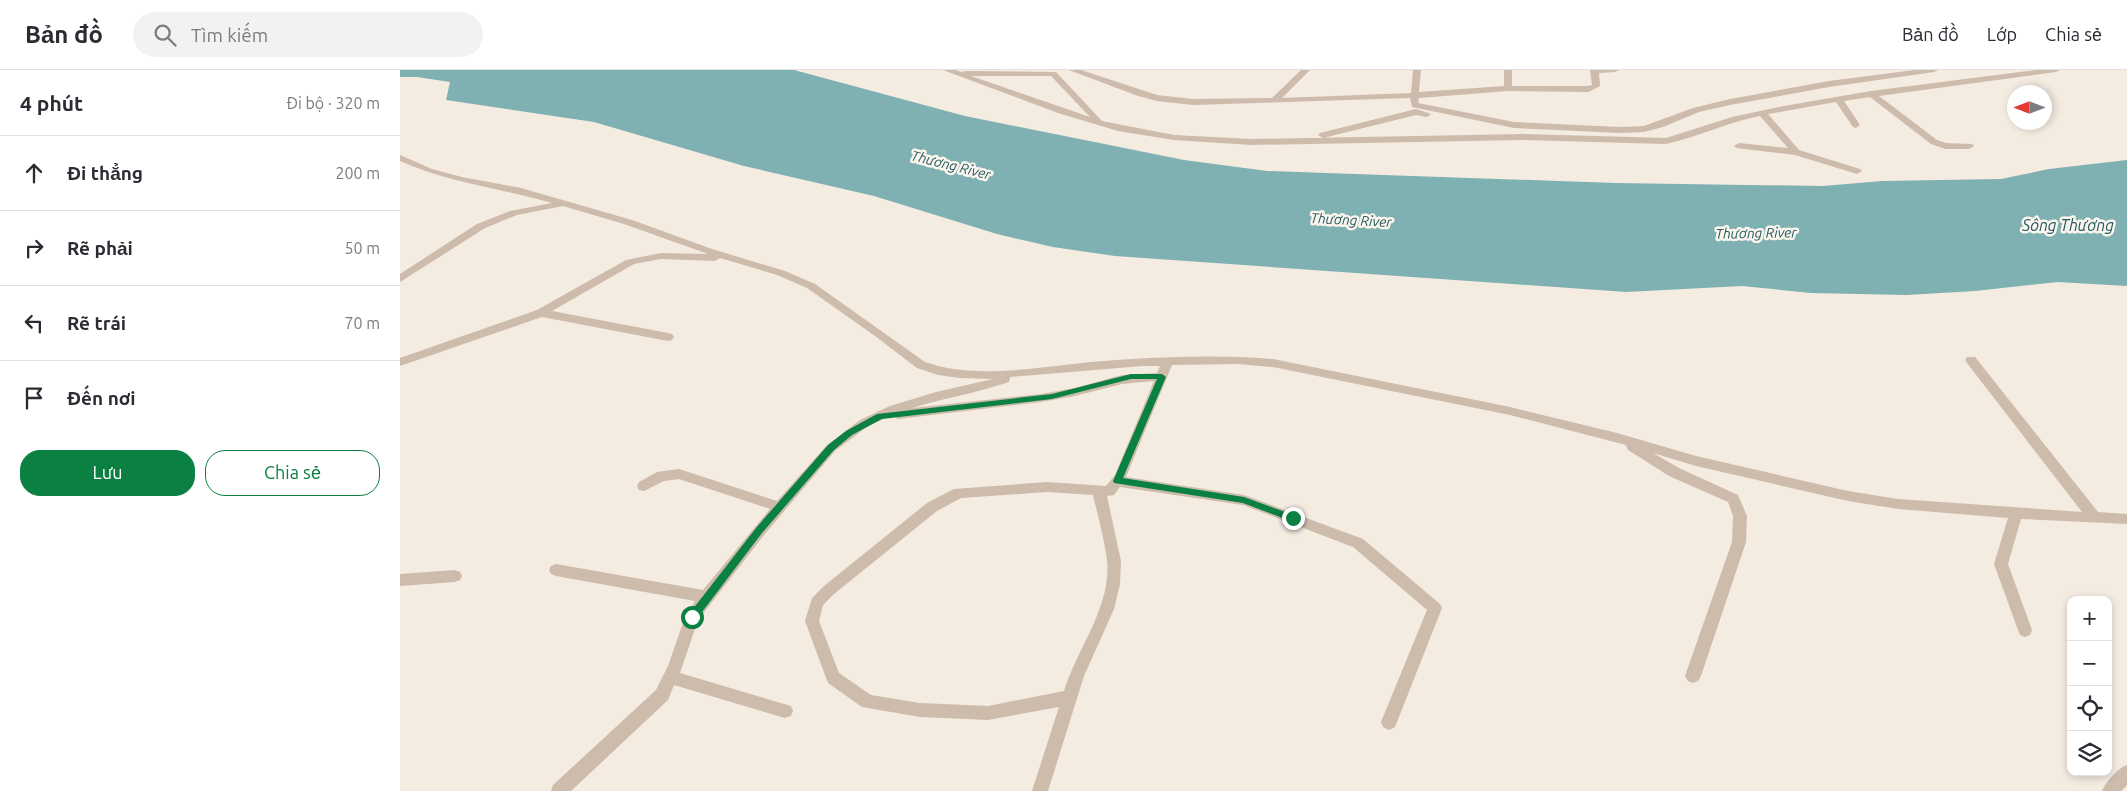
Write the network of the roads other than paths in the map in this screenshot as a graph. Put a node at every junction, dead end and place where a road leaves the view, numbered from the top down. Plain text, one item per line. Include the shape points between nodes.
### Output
1 (1072, 70) edge
2 (1306, 70) edge
3 (1417, 70) edge
4 (1508, 70) edge
5 (1594, 70) edge
6 (1615, 70) edge
7 (1934, 70) edge
8 (2021, 70) edge
9 (2056, 70) edge
10 (951, 71) edge
11 (1057, 72) edge
12 (2044, 72) junction
13 (1829, 84) junction
14 (1508, 88) junction
15 (1898, 90) junction
16 (1414, 94) junction
17 (1871, 94) junction
18 (1838, 99) junction
19 (1274, 101) junction
20 (1415, 108) junction
21 (1762, 113) junction
22 (1684, 115) junction
23 (1743, 117) junction
24 (1100, 123) junction
25 (1856, 125) dead end
26 (1522, 137) junction
27 (1302, 141) junction
28 (1739, 146) dead end
29 (1969, 146) dead end
30 (1796, 152) junction
31 (400, 158) edge
32 (1857, 171) dead end
33 (563, 203) junction
34 (735, 258) junction
35 (400, 279) edge
36 (541, 313) junction
37 (668, 337) dead end
38 (1971, 360) dead end
39 (1168, 361) junction
40 (400, 362) edge
41 (1019, 374) junction
42 (1162, 377) junction
43 (880, 416) junction
44 (1617, 438) junction
45 (1117, 481) junction
46 (644, 486) dead end
47 (1099, 492) junction
48 (779, 507) junction
49 (2016, 513) junction
50 (2095, 518) junction
51 (2127, 519) edge
52 (556, 570) dead end
53 (455, 576) dead end
54 (400, 580) edge
55 (706, 597) junction
56 (2025, 630) dead end
57 (1692, 676) dead end
58 (670, 677) junction
59 (1070, 697) junction
60 (785, 711) dead end
61 (1389, 722) dead end
62 (2127, 773) edge
63 (559, 791) edge
64 (1040, 791) edge
65 (2110, 791) edge

1 - 19 street via 1157,98 1193,102
2 - 19 street
3 - 16 street
4 - 14 street
5 - 6 street
5 - 14 street via 1596,86 1589,90
7 - 13 street
8 - 12 street
9 - 12 street
10 - 11 street
10 - 24 street
11 - 24 street
12 - 15 street
13 - 15 street
13 - 22 street via 1730,102
14 - 16 street
15 - 17 street
16 - 19 street
16 - 20 street
17 - 18 street
17 - 29 street via 1934,142 1945,146
18 - 21 street
18 - 25 street
20 - 22 street via 1514,125 1620,130 1644,129
20 - 26 street
20 - 27 street
21 - 23 street
21 - 30 street
22 - 23 street
23 - 26 street via 1681,139 1666,141
24 - 27 street via 1216,142
26 - 27 street
28 - 30 street
30 - 32 street
31 - 33 street via 429,171
33 - 34 street
33 - 35 street via 498,218
34 - 36 street via 642,258
34 - 41 street via 781,272 811,286 921,365 960,374
36 - 37 street
36 - 40 street
38 - 50 street
39 - 41 street
39 - 42 street
39 - 44 street via 1273,363 1510,411
41 - 43 street via 982,387 936,396
42 - 43 street via 1131,376 1052,396
42 - 45 street
43 - 48 street via 849,433 831,448
44 - 49 street via 1696,461 1848,496 1898,504
44 - 57 street via 1674,472 1733,499 1740,516 1739,542
45 - 47 street via 1109,491
45 - 61 street via 1244,500 1358,542 1435,608
46 - 48 street via 662,476 679,474
47 - 59 street via 1114,562 1113,584 1107,609 1076,676
47 - 59 street via 1047,487 959,493 932,507 829,590 817,602 812,621 834,678 868,702 920,710 988,713
48 - 55 street
49 - 50 street
49 - 56 street via 2001,564
50 - 51 street
52 - 55 street
53 - 54 street
55 - 58 street via 692,617
58 - 60 street
58 - 63 street via 662,695
59 - 64 street
62 - 65 street

